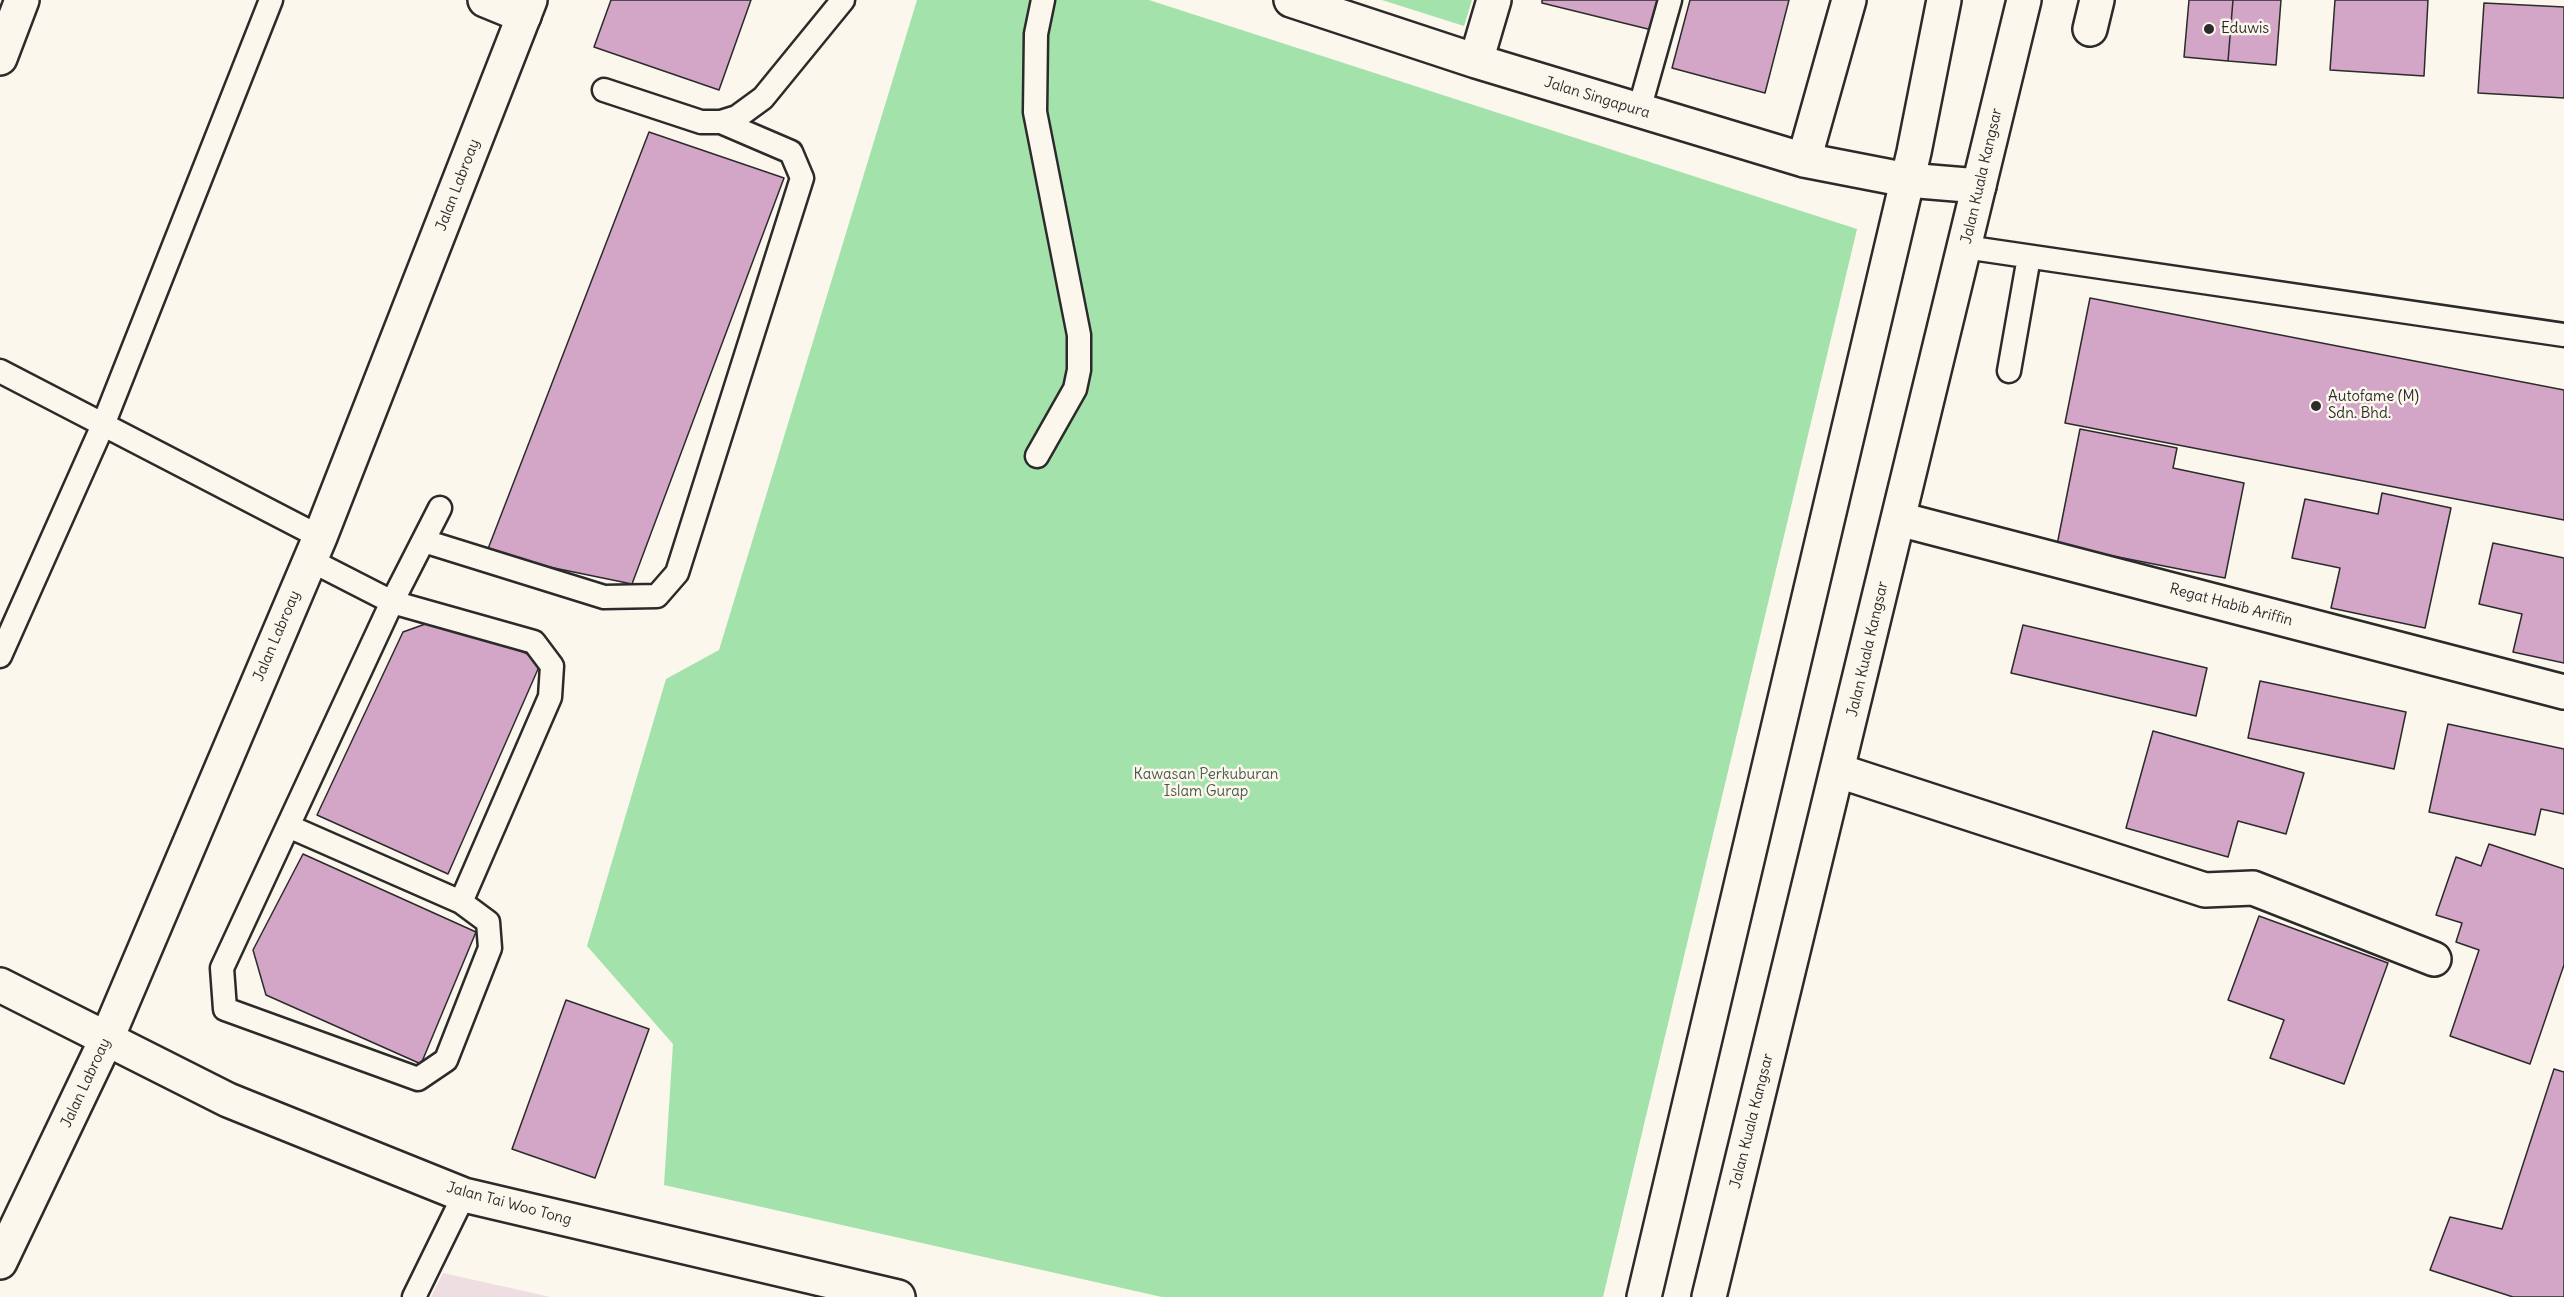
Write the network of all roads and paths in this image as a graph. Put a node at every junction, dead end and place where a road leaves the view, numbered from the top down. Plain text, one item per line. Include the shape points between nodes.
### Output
1 (22, 0) edge
2 (271, 0) edge
3 (485, 0) edge
4 (843, 0) edge
5 (1043, 0) edge
6 (1291, 0) edge
7 (1494, 0) edge
8 (1670, 0) edge
9 (1849, 0) edge
10 (1944, 0) edge
11 (2024, 0) edge
12 (1336, 7) edge
13 (527, 8) edge
14 (0, 58) edge
15 (1476, 61) junction
16 (604, 90) dead end
17 (1639, 110) junction
18 (721, 122) junction
19 (1804, 160) junction
20 (1907, 180) junction
21 (1979, 186) junction
22 (1965, 247) junction
23 (2029, 257) junction
24 (2564, 335) edge
25 (0, 371) edge
26 (2009, 371) dead end
27 (103, 425) junction
28 (1037, 456) dead end
29 (440, 508) dead end
30 (1899, 519) junction
31 (424, 541) junction
32 (315, 549) junction
33 (392, 602) junction
34 (0, 656) edge
35 (2564, 692) edge
36 (1839, 771) junction
37 (288, 826) junction
38 (461, 902) junction
39 (2434, 959) dead end
40 (0, 985) edge
41 (107, 1038) junction
42 (464, 1195) junction
43 (0, 1262) edge
44 (414, 1297) edge
45 (898, 1297) edge
46 (1644, 1297) edge
47 (1709, 1297) edge

1 - 14 main road
2 - 27 lane
3 - 13 main road
4 - 18 lane via 763,98 737,117
5 - 28 lane via 1036,34 1035,112 1080,354 1075,389
6 - 12 main road, Jalan Singapura
7 - 15 main road
8 - 17 lane
9 - 19 main road
10 - 20 main road
11 - 21 main road, Jalan Kuala Kangsar
12 - 15 main road, Jalan Singapura
13 - 32 main road, Jalan Labroay
15 - 17 main road, Jalan Singapura
16 - 18 lane via 700,122
17 - 19 main road, Jalan Singapura
18 - 31 lane via 791,152 802,177 677,573 657,596 604,597
19 - 20 main road, Jalan Singapura
20 - 21 main road, Jalan Singapura
20 - 46 main road
21 - 22 main road, Jalan Kuala Kangsar
22 - 23 lane
22 - 30 main road, Jalan Kuala Kangsar
23 - 24 lane
23 - 26 lane
25 - 27 lane
27 - 32 lane
27 - 34 lane
29 - 31 lane
30 - 35 main road, Regat Habib Ariffin
30 - 36 main road, Jalan Kuala Kangsar
31 - 33 lane
32 - 33 lane
32 - 41 main road, Jalan Labroay
33 - 37 lane
33 - 38 lane via 534,642 552,666 550,698
36 - 39 main road via 2205,890 2253,888
36 - 47 main road, Jalan Kuala Kangsar
37 - 38 lane
37 - 38 lane via 222,968 225,1009 418,1079 446,1060 490,948 488,922
40 - 41 main road, Jalan Tai Woo Tong
41 - 42 main road, Jalan Tai Woo Tong via 228,1100
41 - 43 main road, Jalan Labroay
42 - 44 lane
42 - 45 main road, Jalan Tai Woo Tong

